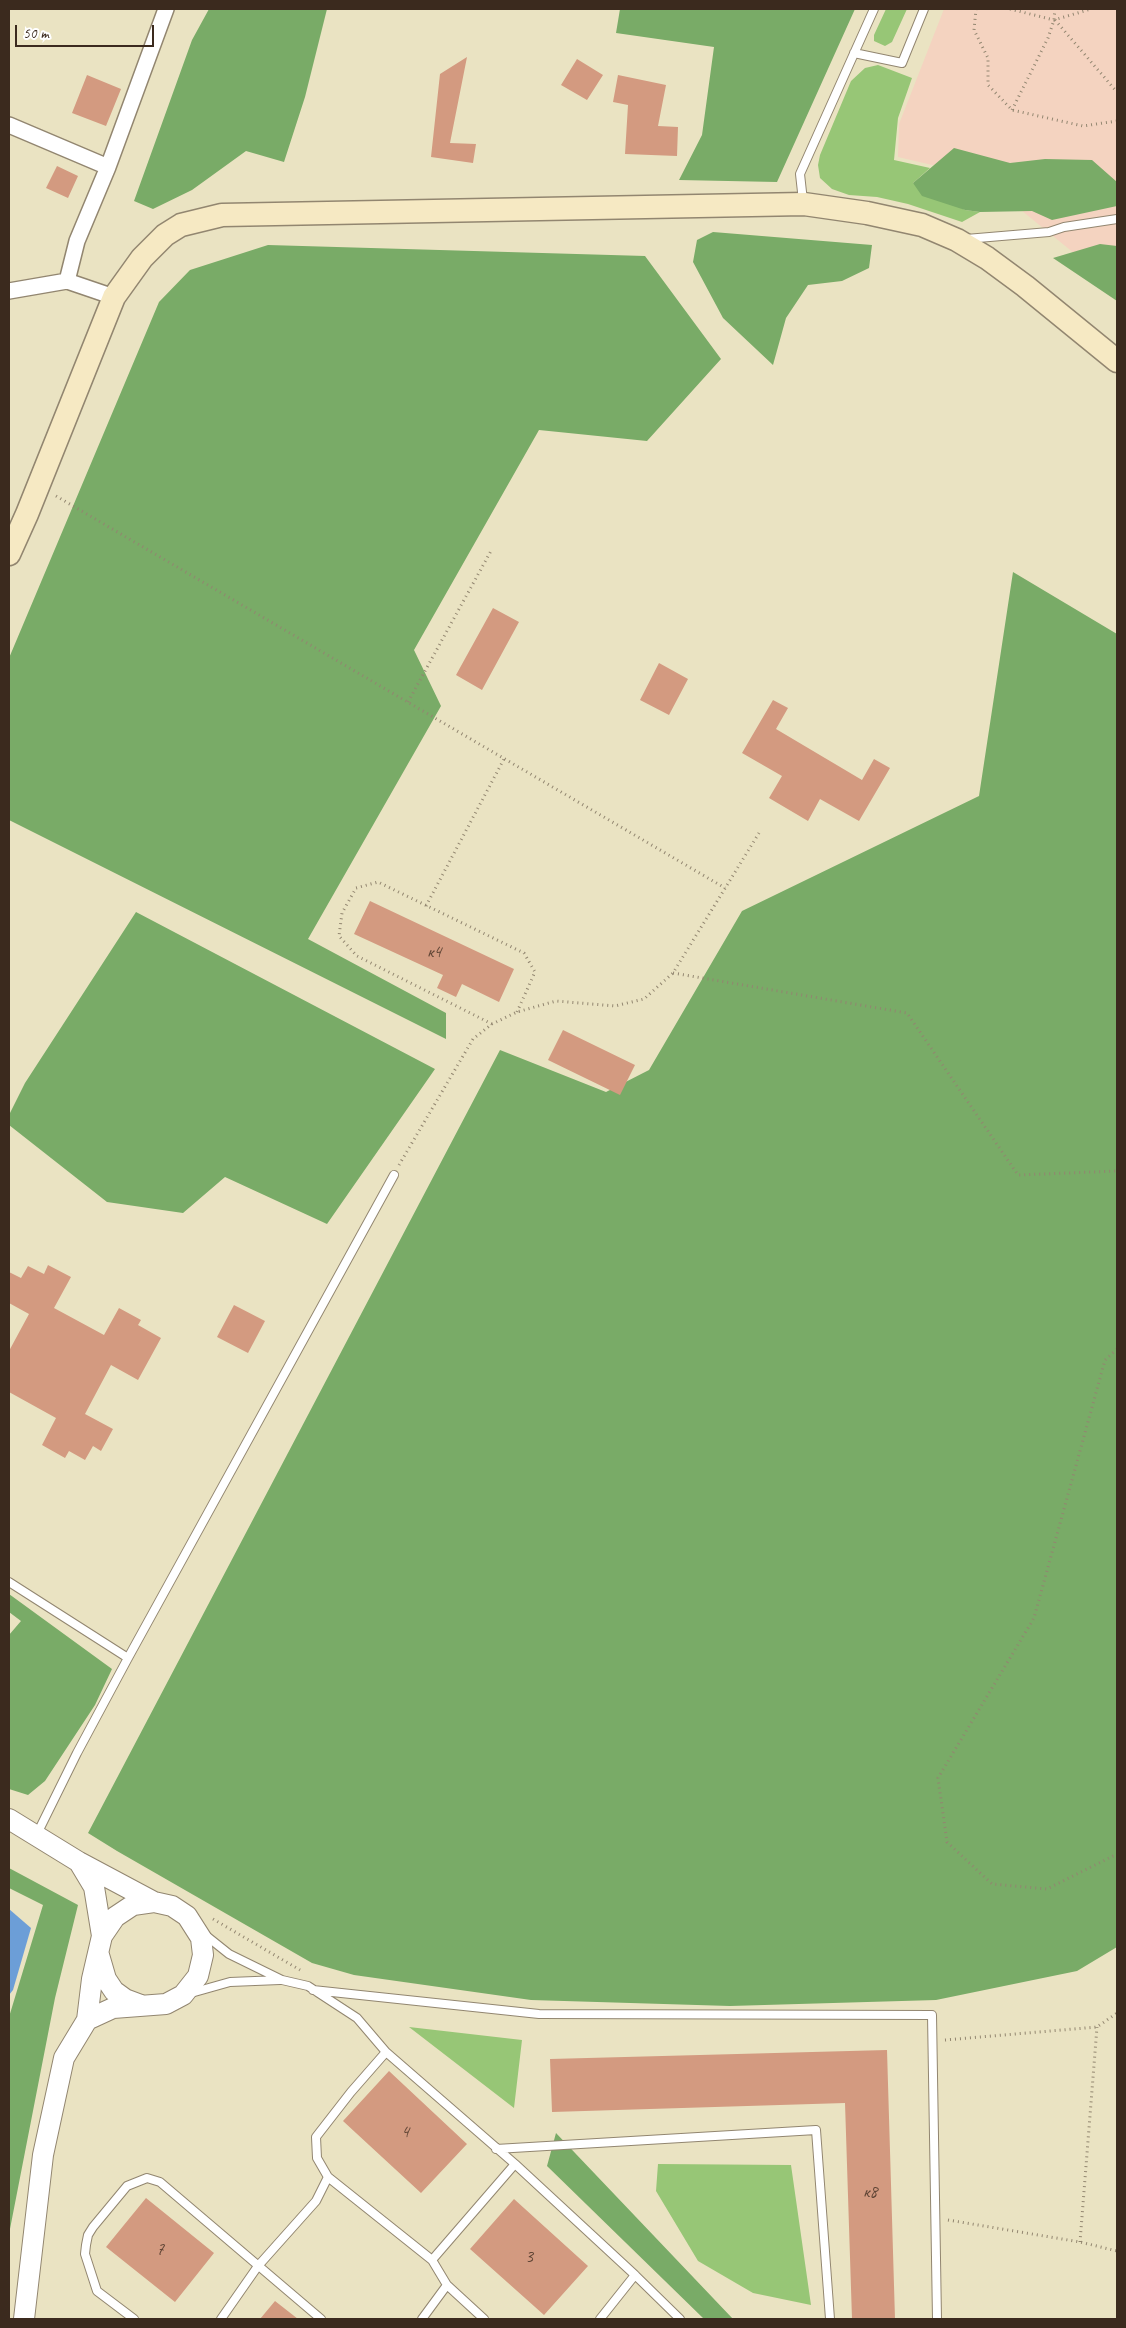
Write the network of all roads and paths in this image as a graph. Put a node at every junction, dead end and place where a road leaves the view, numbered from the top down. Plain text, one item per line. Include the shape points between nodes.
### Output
1 (166, 9) edge
2 (874, 9) edge
3 (924, 9) edge
4 (976, 9) edge
5 (1010, 9) edge
6 (1055, 9) edge
7 (1091, 9) edge
8 (1054, 20) junction
9 (854, 53) junction
10 (1117, 92) edge
11 (1012, 110) junction
12 (1117, 122) edge
13 (9, 125) edge
14 (108, 167) junction
15 (804, 204) junction
16 (1117, 219) edge
17 (957, 240) junction
18 (67, 281) junction
19 (9, 291) edge
20 (114, 297) junction
21 (1117, 361) edge
22 (38, 485) junction
23 (492, 549) dead end
24 (9, 554) edge
25 (408, 702) junction
26 (504, 759) junction
27 (759, 833) dead end
28 (725, 888) junction
29 (426, 906) junction
30 (673, 972) junction
31 (517, 1012) junction
32 (492, 1024) junction
33 (1117, 1171) edge
34 (394, 1174) joint
35 (1117, 1349) edge
36 (9, 1582) edge
37 (128, 1658) junction
38 (9, 1819) edge
39 (36, 1836) junction
40 (1117, 1854) edge
41 (79, 1862) junction
42 (154, 1902) junction
43 (195, 1927) junction
44 (101, 1946) junction
45 (282, 1980) junction
46 (313, 1990) junction
47 (183, 1995) junction
48 (141, 2005) junction
49 (1117, 2013) edge
50 (87, 2020) junction
51 (1097, 2027) junction
52 (933, 2041) junction
53 (386, 2052) junction
54 (496, 2149) junction
55 (515, 2164) junction
56 (328, 2177) junction
57 (936, 2218) junction
58 (1080, 2242) junction
59 (1117, 2251) edge
60 (432, 2260) junction
61 (258, 2266) junction
62 (635, 2275) junction
63 (447, 2285) junction
64 (24, 2319) edge
65 (134, 2319) edge
66 (221, 2319) edge
67 (321, 2319) edge
68 (422, 2319) edge
69 (484, 2319) edge
70 (600, 2319) edge
71 (680, 2319) edge
72 (830, 2319) edge
73 (937, 2319) edge

1 - 14 street
2 - 9 lane
3 - 9 lane via 902,63
4 - 11 path via 974,30 988,58 988,86
5 - 8 path
6 - 8 path
7 - 8 path
8 - 10 path
8 - 11 path
9 - 15 lane via 800,174
11 - 12 path via 1083,126
13 - 14 street
14 - 18 street via 77,241
15 - 17 main road via 867,212 922,225
15 - 20 main road via 222,215 181,226 165,235 142,258
16 - 17 lane via 1049,232
17 - 21 main road via 1025,286
18 - 19 street
18 - 20 street
20 - 22 main road
22 - 24 main road
22 - 25 path
23 - 25 path
25 - 26 path
26 - 28 path
26 - 29 path
27 - 28 path
28 - 30 path
29 - 31 path via 524,954 536,972
29 - 32 path via 378,882 356,888 342,913 339,936 357,956
30 - 31 path via 644,999 616,1006 556,1001
30 - 33 path via 907,1013 1018,1175
31 - 32 path
32 - 34 path via 473,1039
34 - 37 lane
35 - 40 path via 1105,1360 1034,1618 938,1778 947,1842 992,1884 1047,1889
36 - 37 lane
37 - 39 lane
38 - 39 street
39 - 41 street
41 - 42 street
41 - 44 street via 94,1887
42 - 43 street via 172,1906 187,1916
42 - 44 street via 133,1905 114,1917
43 - 45 lane via 229,1954
43 - 47 street via 201,1938 203,1955 198,1976
44 - 48 street via 101,1969 114,1990 125,1999
44 - 50 street via 92,1979
45 - 46 lane
45 - 47 lane via 230,1982
46 - 52 lane via 539,2014 932,2015
46 - 53 lane via 357,2018
47 - 48 street via 166,2004
48 - 50 street via 113,2008
49 - 51 path
50 - 64 street via 64,2058 43,2155
51 - 52 path
51 - 58 path
52 - 57 lane
53 - 54 lane
53 - 56 lane via 316,2137 317,2158
54 - 55 lane
54 - 72 lane via 816,2130
55 - 60 lane
55 - 62 lane
56 - 60 lane
56 - 61 lane via 316,2201
57 - 58 path
57 - 73 lane
58 - 59 path
60 - 63 lane
61 - 65 lane via 160,2182 147,2178 127,2186 88,2235 85,2254 97,2291
61 - 66 lane
61 - 67 lane
62 - 70 lane
62 - 71 lane
63 - 68 lane
63 - 69 lane

